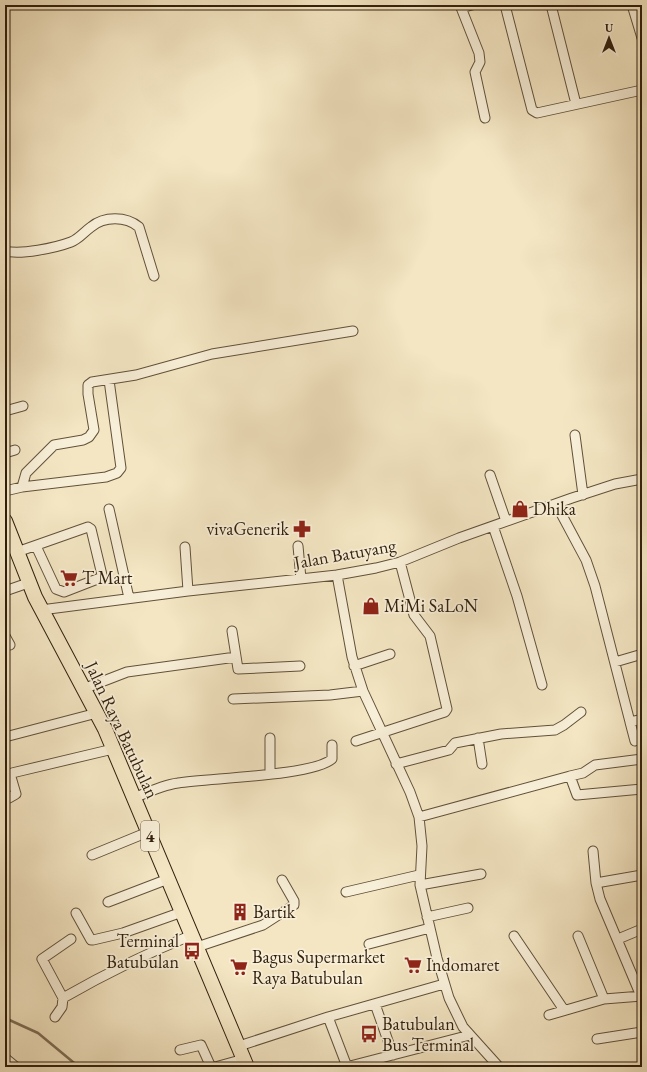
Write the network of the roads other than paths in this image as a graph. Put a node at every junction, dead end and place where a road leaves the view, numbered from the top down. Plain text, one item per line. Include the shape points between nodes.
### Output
1 (472, 5) edge
2 (505, 5) edge
3 (551, 5) edge
4 (632, 5) edge
5 (461, 6) edge
6 (639, 15) edge
7 (642, 38) edge
8 (642, 90) edge
9 (576, 104) junction
10 (485, 118) dead end
11 (5, 251) edge
12 (154, 276) dead end
13 (353, 331) dead end
14 (109, 380) junction
15 (23, 406) dead end
16 (5, 411) edge
17 (575, 435) dead end
18 (15, 450) dead end
19 (5, 453) edge
20 (490, 475) dead end
21 (641, 482) edge
22 (22, 487) junction
23 (5, 491) edge
24 (583, 495) junction
25 (556, 504) junction
26 (109, 509) dead end
27 (5, 521) edge
28 (506, 521) junction
29 (493, 526) junction
30 (36, 546) junction
31 (298, 546) dead end
32 (185, 547) dead end
33 (17, 552) junction
34 (400, 562) junction
35 (337, 575) junction
36 (301, 579) junction
37 (28, 583) junction
38 (5, 591) edge
39 (188, 591) junction
40 (129, 598) junction
41 (41, 610) junction
42 (232, 631) dead end
43 (5, 636) edge
44 (10, 645) dead end
45 (390, 654) dead end
46 (639, 655) dead end
47 (236, 657) junction
48 (615, 662) junction
49 (300, 666) dead end
50 (354, 666) junction
51 (542, 686) dead end
52 (83, 689) junction
53 (363, 691) junction
54 (233, 699) dead end
55 (582, 712) dead end
56 (96, 713) junction
57 (642, 719) edge
58 (630, 722) junction
59 (381, 732) junction
60 (5, 737) edge
61 (270, 738) dead end
62 (478, 738) junction
63 (635, 740) dead end
64 (356, 741) dead end
65 (332, 745) dead end
66 (113, 749) junction
67 (642, 759) edge
68 (396, 764) junction
69 (482, 764) dead end
70 (270, 774) junction
71 (570, 776) junction
72 (642, 789) edge
73 (9, 798) dead end
74 (134, 798) junction
75 (419, 817) junction
76 (148, 832) junction
77 (593, 851) dead end
78 (92, 855) dead end
79 (481, 874) dead end
80 (642, 875) edge
81 (168, 879) junction
82 (282, 880) dead end
83 (419, 880) junction
84 (596, 883) junction
85 (346, 892) dead end
86 (108, 902) dead end
87 (468, 908) dead end
88 (182, 912) junction
89 (76, 913) dead end
90 (427, 917) junction
91 (430, 928) junction
92 (642, 929) edge
93 (514, 936) dead end
94 (578, 936) dead end
95 (71, 939) dead end
96 (618, 939) junction
97 (194, 941) junction
98 (369, 944) dead end
99 (444, 984) junction
100 (641, 996) edge
101 (63, 998) junction
102 (604, 999) junction
103 (375, 1004) junction
104 (564, 1010) junction
105 (549, 1015) dead end
106 (56, 1017) dead end
107 (328, 1017) junction
108 (642, 1032) edge
109 (470, 1035) junction
110 (597, 1040) dead end
111 (239, 1046) junction
112 (180, 1050) dead end
113 (393, 1055) junction
114 (5, 1058) edge
115 (246, 1063) edge
116 (16, 1067) edge
117 (211, 1067) edge
118 (214, 1067) edge
119 (499, 1067) edge

1 - 5 street
2 - 9 street via 530,107 537,113
3 - 9 street
4 - 6 street
5 - 10 street via 479,53 480,62 475,72
6 - 7 street
8 - 9 street
11 - 12 street via 62,245 78,238 96,224 115,218 139,227
13 - 14 street via 212,354
14 - 22 street via 88,385 94,430 89,437 54,445 26,473
14 - 22 street via 121,468 117,474
15 - 16 street
17 - 24 street
18 - 19 street
20 - 28 street
21 - 24 street, Jalan Batuyang via 615,484
22 - 23 street
24 - 25 street, Jalan Batuyang
25 - 28 street, Jalan Batuyang
25 - 48 street via 586,560
26 - 40 street
27 - 33 highway, Jalan Raya Batubulan / 4
28 - 29 street, Jalan Batuyang
29 - 34 street, Jalan Batuyang
29 - 51 street via 517,596
30 - 30 street via 88,527 91,529 102,575 100,578 59,592
30 - 33 street
31 - 36 street
32 - 39 street
33 - 37 highway, Jalan Raya Batubulan / 4
34 - 35 street, Jalan Batuyang
34 - 59 street via 414,615 430,636 447,709 445,712
35 - 36 street, Jalan Batuyang
35 - 50 street
36 - 39 street, Jalan Batuyang
37 - 38 street
37 - 41 highway, Jalan Raya Batubulan / 4
39 - 40 street, Jalan Batuyang
40 - 41 street, Jalan Batuyang
41 - 52 highway, Jalan Raya Batubulan / 4
42 - 47 street
43 - 44 street
45 - 50 street
46 - 48 street
47 - 49 street via 240,670
47 - 52 street via 127,672
48 - 58 street
50 - 53 street
52 - 56 highway, Jalan Raya Batubulan / 4
53 - 54 street
53 - 59 street
55 - 62 street via 554,730
56 - 60 street
56 - 66 highway, Jalan Raya Batubulan / 4
57 - 58 street
58 - 63 street
59 - 64 street
59 - 68 street
61 - 70 street
62 - 68 street via 455,743 449,750
62 - 69 street
65 - 70 street via 329,762 297,771
66 - 73 street via 12,773 16,794
66 - 74 highway, Jalan Raya Batubulan / 4
67 - 71 street via 595,765 583,773
68 - 75 street
70 - 74 street via 177,783
71 - 72 street via 577,795
71 - 75 street
74 - 76 highway, Jalan Raya Batubulan / 4
75 - 83 street via 422,846
76 - 78 street
76 - 81 highway, Jalan Raya Batubulan / 4
77 - 84 street
79 - 83 street
80 - 84 street
81 - 86 street
81 - 88 highway, Jalan Raya Batubulan / 4
82 - 97 street via 294,905 264,925
83 - 85 street
83 - 90 street
84 - 96 street via 600,899
87 - 90 street
88 - 89 street via 93,940
88 - 97 highway, Jalan Raya Batubulan / 4
90 - 91 street
91 - 98 street
91 - 99 street
92 - 96 street
93 - 104 street
94 - 102 street
95 - 101 street via 42,959
96 - 100 street
97 - 101 street via 153,950
97 - 111 highway, Jalan Raya Batubulan / 4
99 - 103 street
99 - 109 street via 452,1007
100 - 102 street
101 - 106 street via 62,1007
102 - 104 street
103 - 107 street
103 - 113 street
104 - 105 street
107 - 111 street
107 - 113 street via 348,1066
108 - 110 street
109 - 113 street
109 - 119 street
111 - 115 highway, Jalan Raya Batubulan / 4
112 - 117 street via 201,1046
114 - 116 street
115 - 118 street

